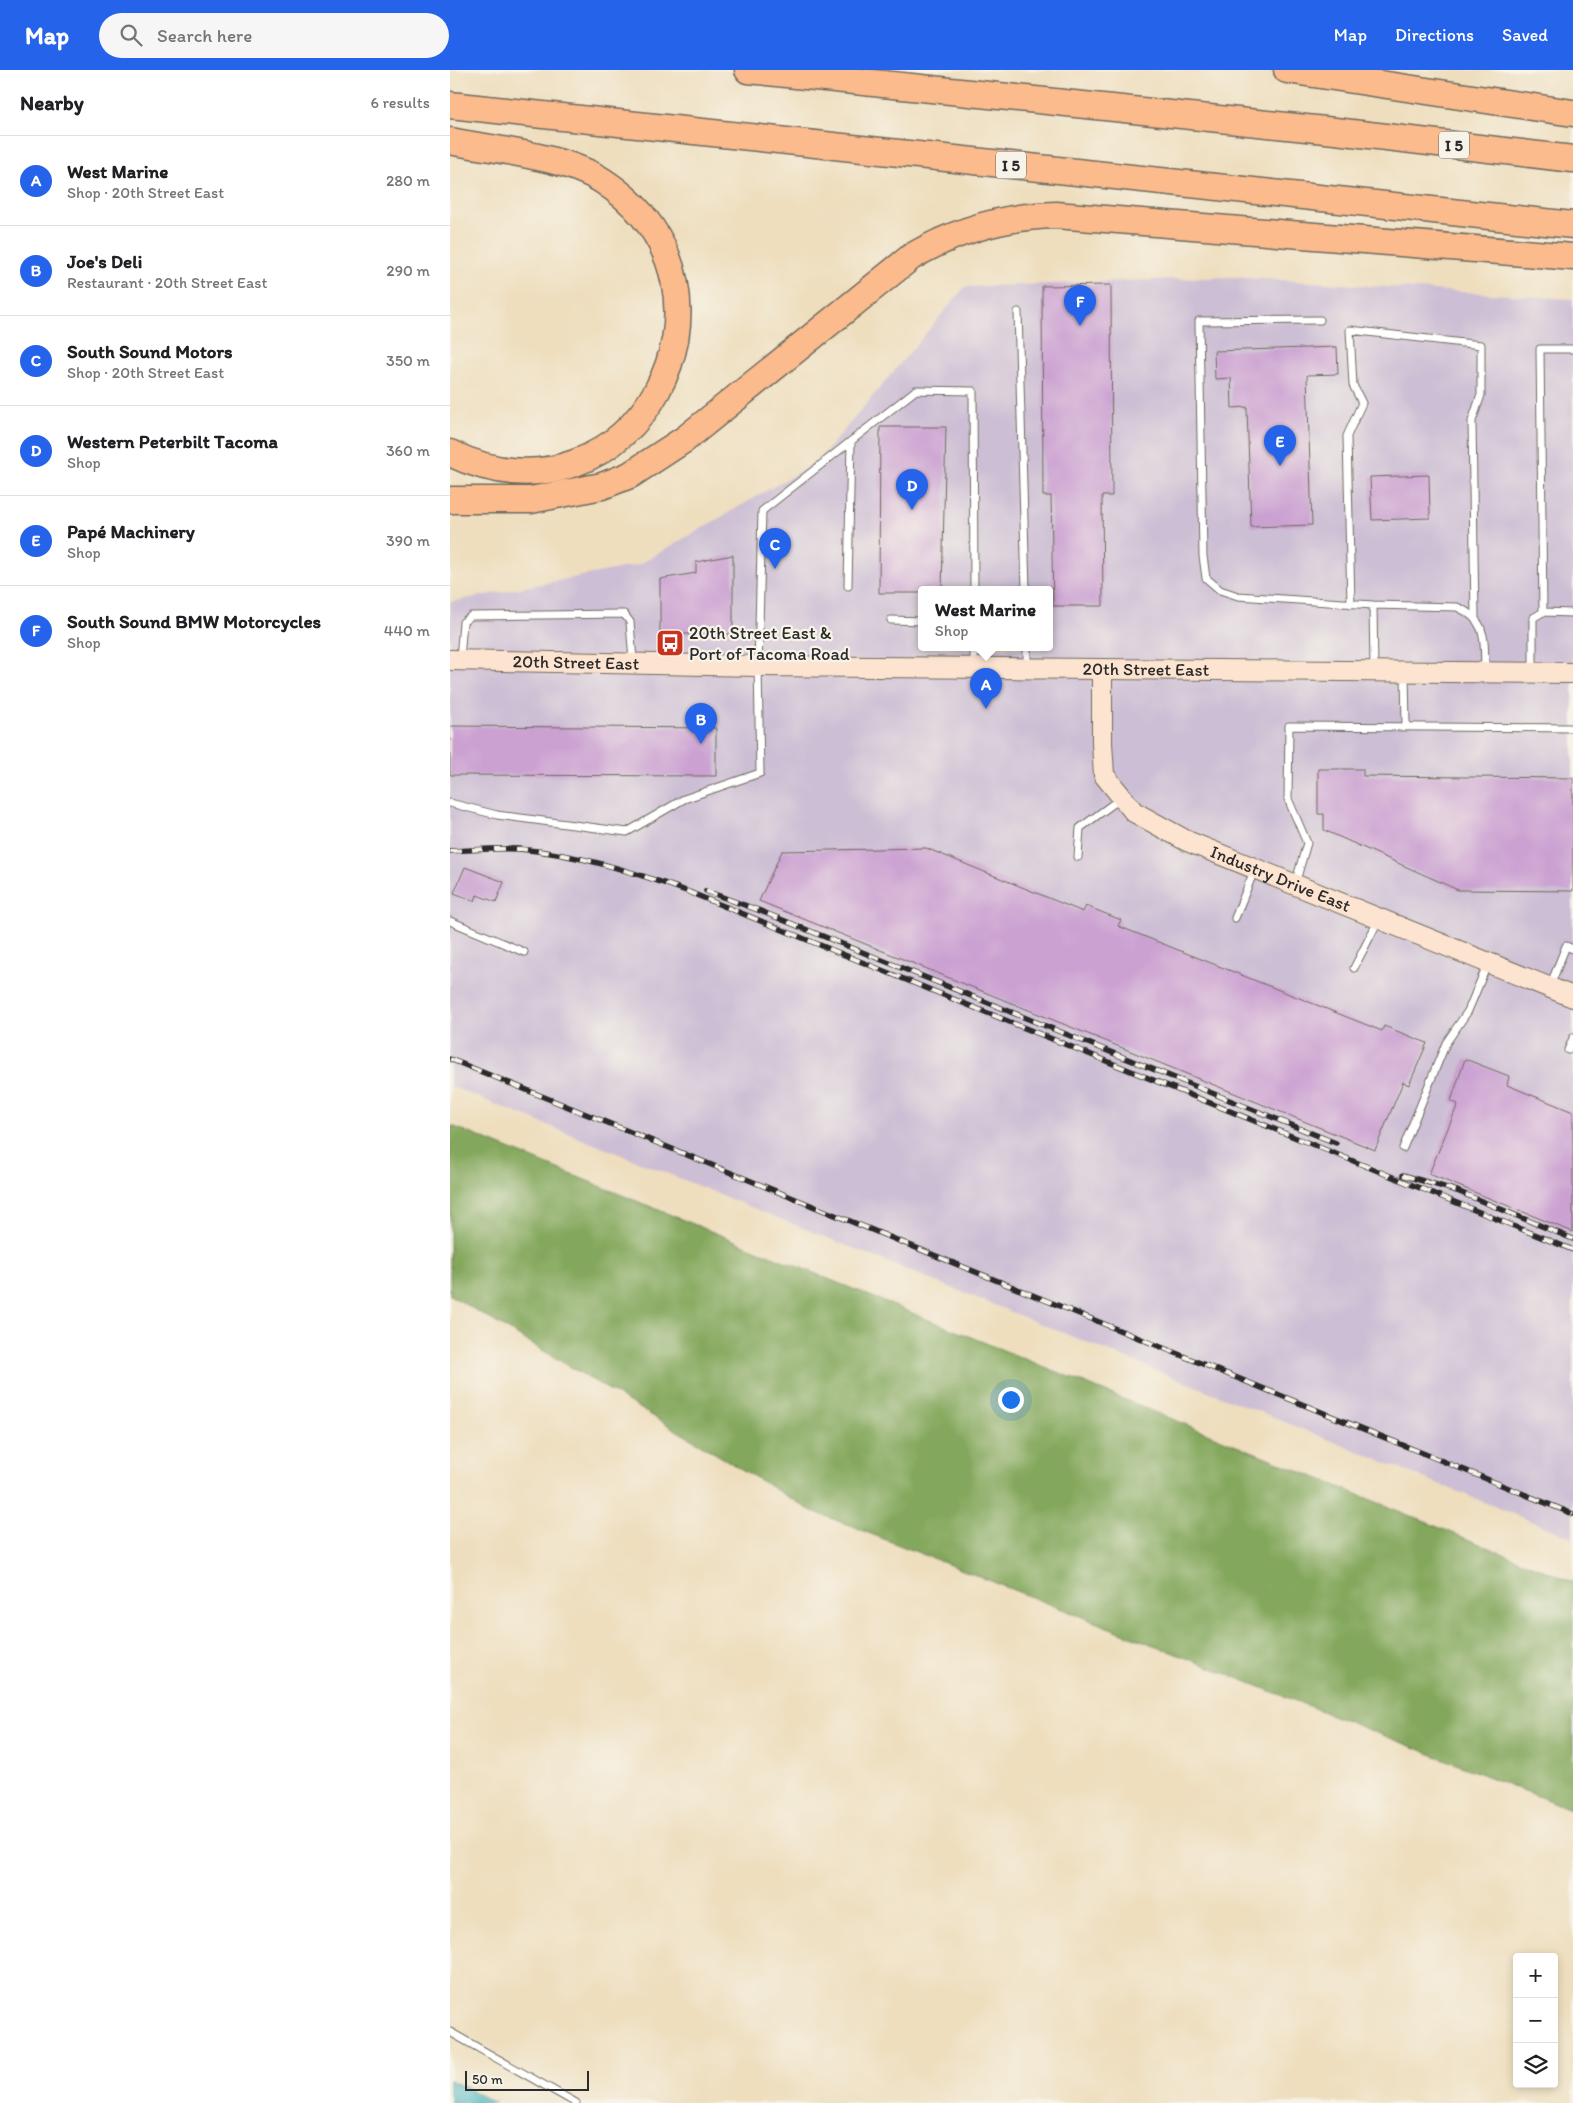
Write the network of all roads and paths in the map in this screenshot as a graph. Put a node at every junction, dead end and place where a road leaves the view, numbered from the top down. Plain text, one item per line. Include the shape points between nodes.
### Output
1 (748, 70) edge
2 (1287, 70) edge
3 (450, 105) edge
4 (1573, 113) edge
5 (450, 141) edge
6 (1573, 159) edge
7 (1573, 225) edge
8 (1573, 256) edge
9 (1018, 312) dead end
10 (1320, 320) dead end
11 (1573, 349) edge
12 (851, 441) junction
13 (450, 453) edge
14 (450, 500) edge
15 (848, 586) dead end
16 (974, 586) edge
17 (1026, 586) edge
18 (1351, 604) junction
19 (1373, 606) junction
20 (1543, 612) junction
21 (1573, 613) edge
22 (1475, 617) junction
23 (892, 620) dead end
24 (918, 620) edge
25 (974, 651) edge
26 (1027, 651) edge
27 (455, 660) edge
28 (633, 664) junction
29 (758, 666) junction
30 (974, 668) junction
31 (1027, 668) junction
32 (1102, 670) junction
33 (1374, 671) junction
34 (1405, 672) junction
35 (1485, 672) junction
36 (1533, 673) junction
37 (1573, 673) edge
38 (1406, 726) junction
39 (1573, 728) edge
40 (1121, 798) junction
41 (450, 802) edge
42 (1078, 857) dead end
43 (1255, 868) junction
44 (1295, 884) junction
45 (1235, 918) dead end
46 (1380, 919) junction
47 (450, 921) edge
48 (1573, 949) edge
49 (524, 952) dead end
50 (1488, 962) junction
51 (1354, 968) dead end
52 (1550, 987) junction
53 (1573, 997) edge
54 (1573, 1038) edge
55 (1568, 1050) dead end
56 (1403, 1148) dead end
57 (450, 2032) edge
58 (576, 2103) edge

1 - 6 highway, I 5
2 - 4 highway
3 - 7 highway, I 5
5 - 13 highway via 565,164 602,180 630,203 652,228 672,271 677,335 669,367 648,406 613,442 576,464 542,471 522,471 481,465
8 - 14 highway via 1056,215 987,223 937,242 912,257 685,439 630,475 602,486 532,500
9 - 17 lane
10 - 18 lane via 1199,321 1203,556 1206,578 1220,590 1238,596
11 - 20 lane via 1540,349
12 - 15 lane
12 - 16 lane via 916,390 973,391
12 - 29 lane via 762,510
18 - 19 lane
18 - 22 lane via 1347,436 1362,404 1353,384 1350,330 1482,345 1481,395 1472,421
19 - 22 lane via 1457,607
19 - 33 lane
20 - 21 lane
20 - 36 lane via 1533,618
22 - 35 lane via 1482,630
23 - 24 lane
25 - 30 lane
26 - 31 lane
27 - 28 main road, 20th Street East
27 - 28 lane via 463,622 471,616 624,614 630,622
28 - 29 main road, 20th Street East
29 - 30 main road, 20th Street East
29 - 41 lane via 760,774 684,799 627,832 497,815
30 - 31 main road, 20th Street East
31 - 32 main road, 20th Street East
32 - 33 main road, 20th Street East
32 - 40 main road, Industry Drive East via 1104,770 1110,785
33 - 34 main road, 20th Street East
34 - 35 main road, 20th Street East
34 - 38 lane
35 - 36 main road, 20th Street East
36 - 37 main road, 20th Street East
38 - 39 lane
38 - 44 lane via 1289,726 1288,799 1307,843
40 - 42 lane via 1080,828
40 - 43 main road, Industry Drive East via 1146,821
43 - 44 main road, Industry Drive East
43 - 45 lane
44 - 46 main road, Industry Drive East
46 - 50 main road, Industry Drive East
46 - 51 lane
47 - 49 lane
48 - 52 lane via 1566,946
50 - 52 main road, Industry Drive East
50 - 56 lane via 1468,1012 1446,1043
52 - 53 main road, Industry Drive East
54 - 55 lane
57 - 58 lane

